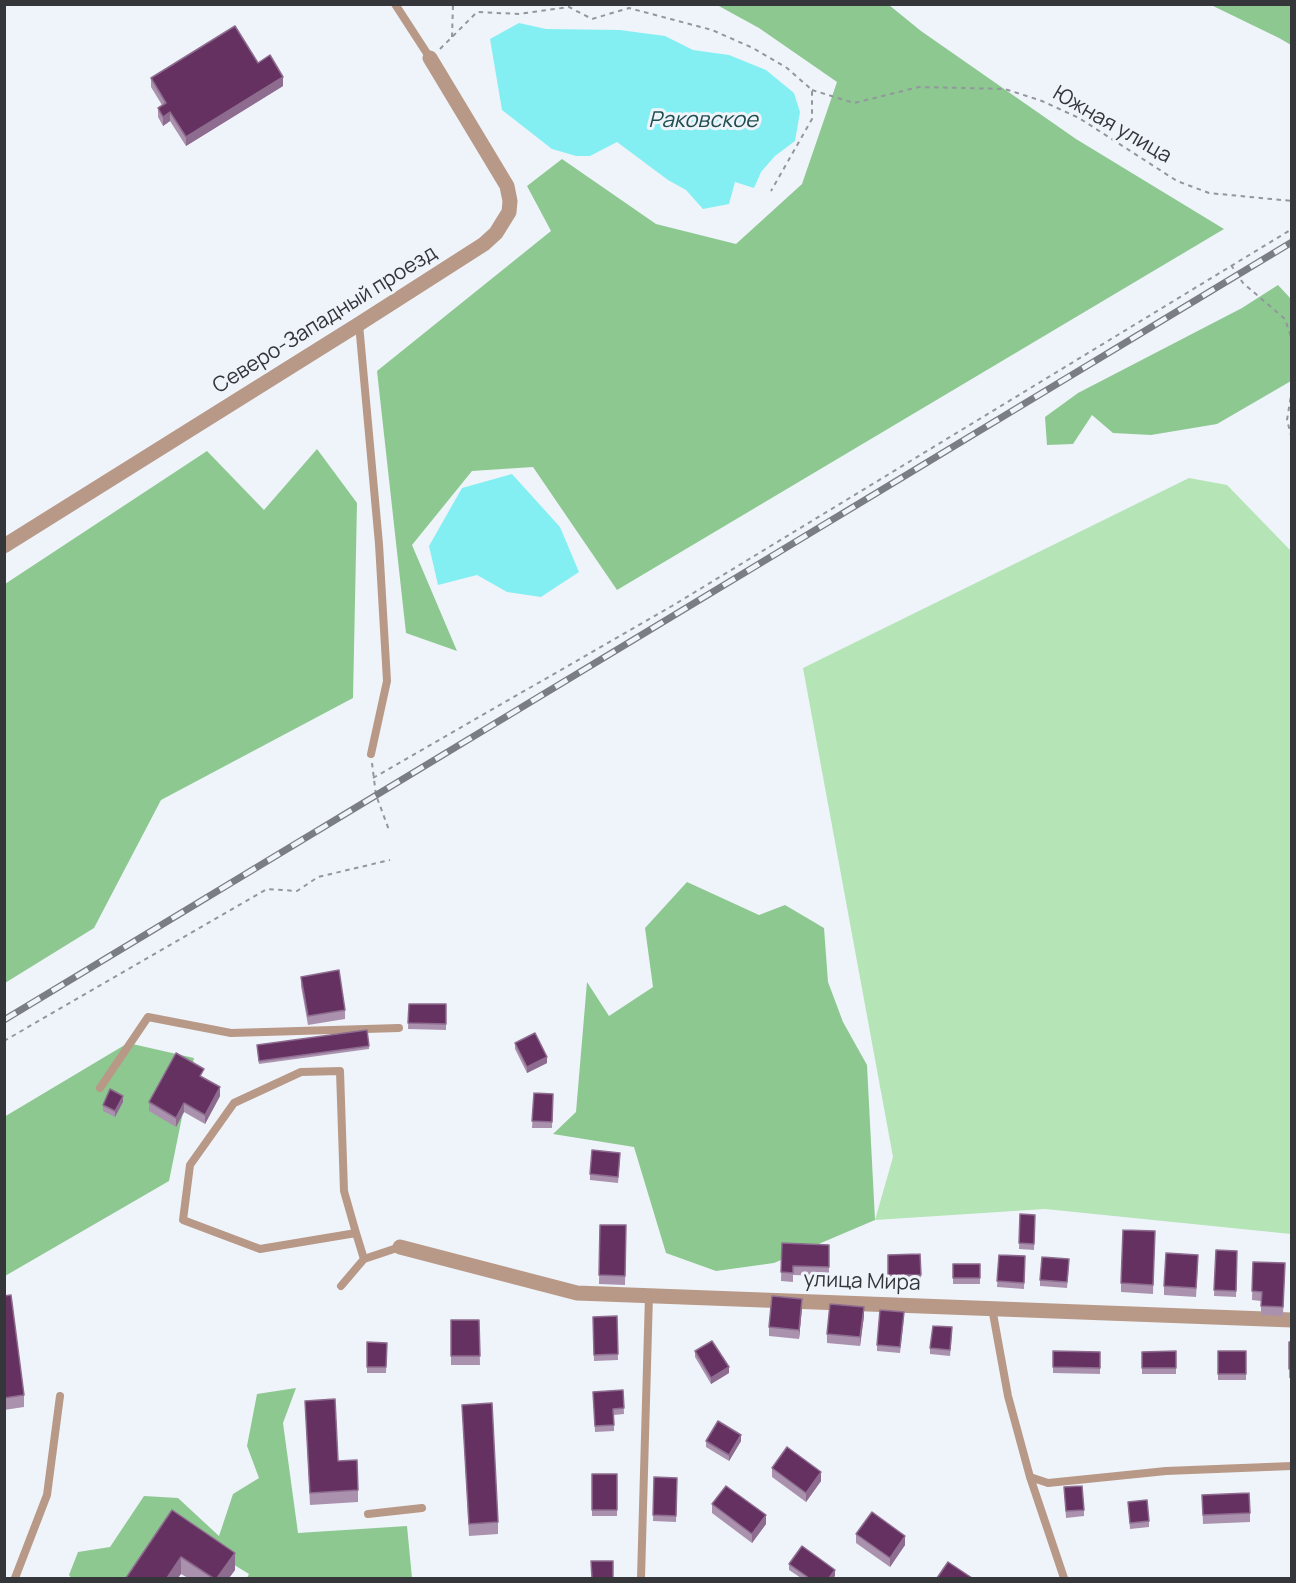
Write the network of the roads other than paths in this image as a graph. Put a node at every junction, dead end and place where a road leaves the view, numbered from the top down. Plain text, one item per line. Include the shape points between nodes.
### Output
1 (395, 4) edge
2 (430, 58) joint
3 (359, 324) junction
4 (4, 546) edge
5 (371, 754) road end
6 (399, 1028) dead end
7 (100, 1088) dead end
8 (356, 1233) junction
9 (400, 1247) joint
10 (364, 1259) junction
11 (341, 1286) dead end
12 (649, 1295) junction
13 (992, 1308) junction
14 (1292, 1320) edge
15 (60, 1396) dead end
16 (1292, 1466) edge
17 (1030, 1477) junction
18 (422, 1508) dead end
19 (368, 1515) dead end
20 (15, 1578) edge
21 (641, 1578) edge
22 (1064, 1578) edge

1 - 2 lane
2 - 3 street, Северо-Западный проезд via 507,186 508,212 484,244
3 - 4 street, Северо-Западный проезд
3 - 5 lane via 387,681
6 - 7 lane via 231,1033 148,1017
8 - 8 lane via 344,1191 340,1071 300,1072 234,1103 190,1165 183,1220 260,1249
8 - 10 lane
9 - 10 lane
9 - 12 street, улица Мира via 577,1293
10 - 11 lane
12 - 13 street, улица Мира
12 - 21 lane
13 - 14 street, улица Мира
13 - 17 lane via 1008,1396
15 - 20 lane via 47,1496
16 - 17 lane via 1166,1471 1048,1483
17 - 22 lane
18 - 19 lane

